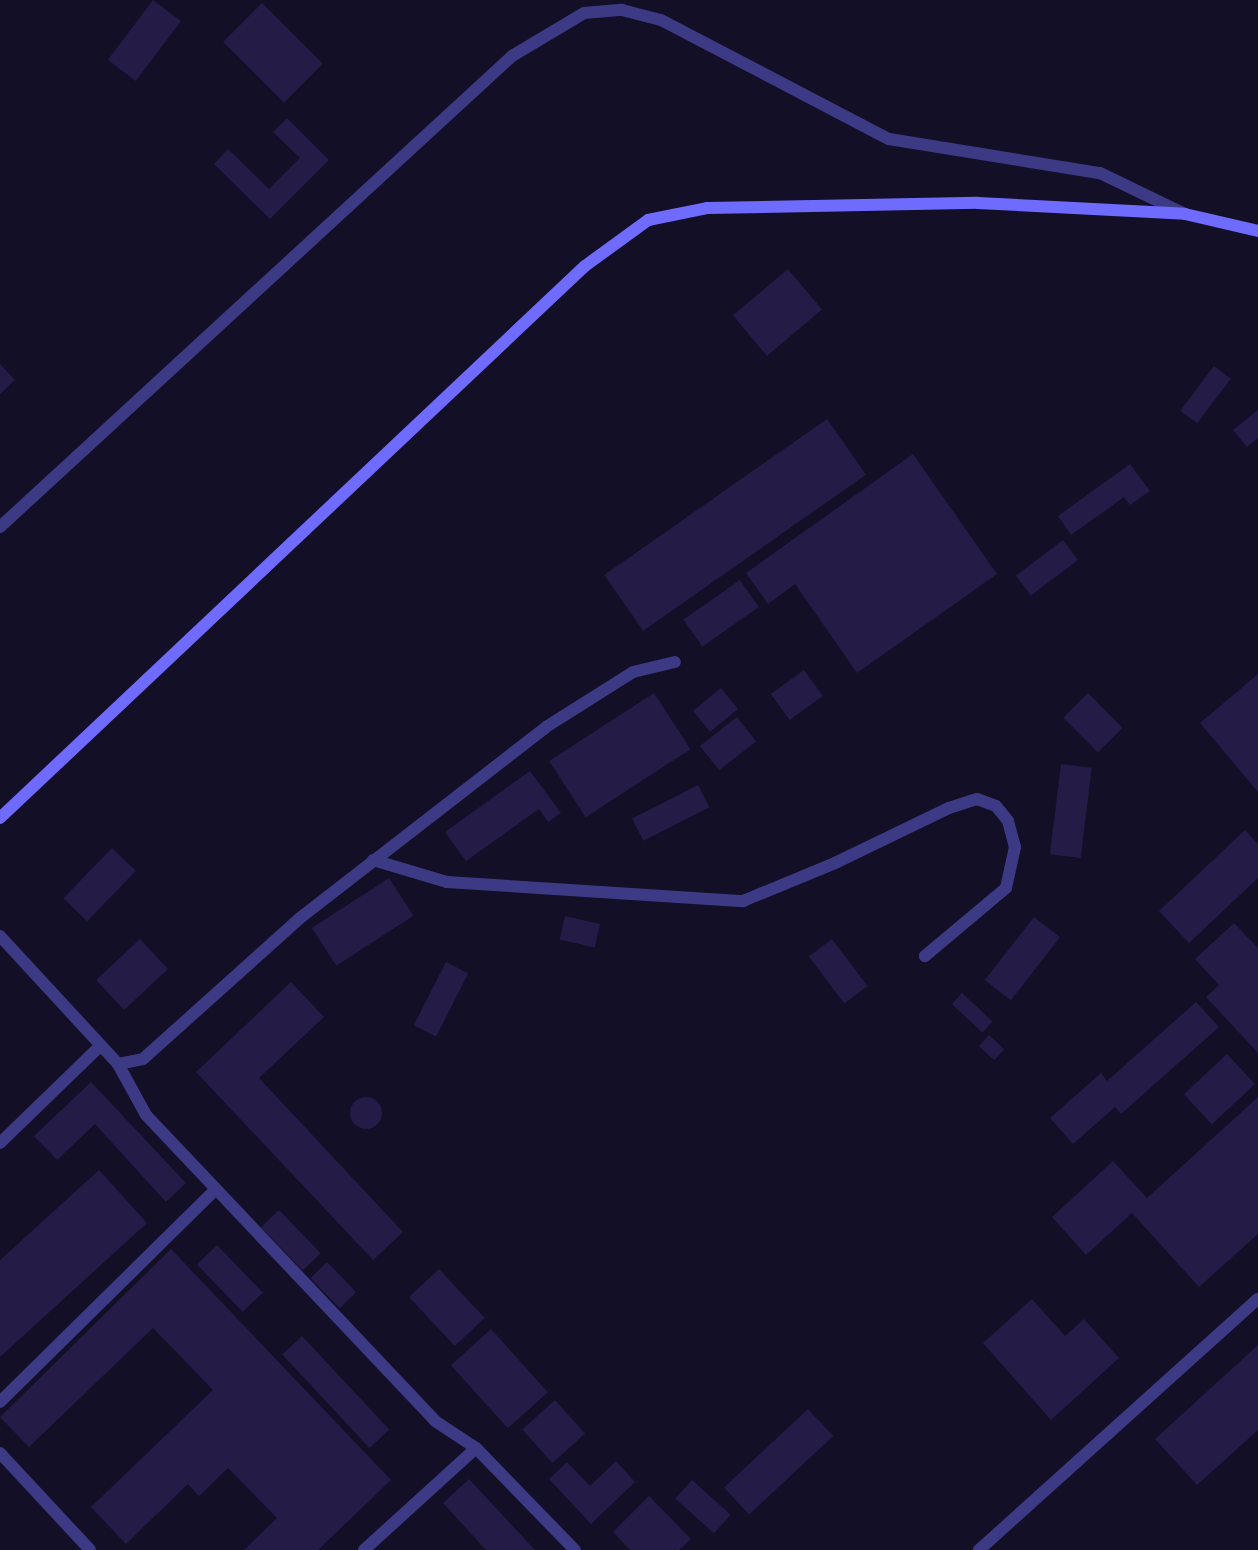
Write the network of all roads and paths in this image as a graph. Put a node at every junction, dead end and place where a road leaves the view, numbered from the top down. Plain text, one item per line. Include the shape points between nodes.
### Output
1 (1185, 214) junction
2 (1258, 231) edge
3 (0, 527) edge
4 (675, 662) dead end
5 (0, 818) edge
6 (373, 860) junction
7 (0, 936) edge
8 (925, 956) dead end
9 (100, 1046) junction
10 (118, 1064) junction
11 (0, 1143) edge
12 (216, 1189) junction
13 (1258, 1300) edge
14 (0, 1402) edge
15 (476, 1448) junction
16 (0, 1453) edge
17 (90, 1550) edge
18 (364, 1550) edge
19 (575, 1550) edge
20 (979, 1550) edge

1 - 2 street
1 - 3 street via 1100,173 889,139 661,20 622,10 584,13 512,56
1 - 5 street via 978,202 707,208 648,220 585,266
4 - 6 street via 633,672 546,727
6 - 8 street via 447,882 743,901 835,863 950,808 977,799 996,806 1008,821 1015,846 1006,888
6 - 10 street via 300,918 143,1059
7 - 9 street
9 - 10 street
9 - 11 street
10 - 12 street via 146,1115
12 - 14 street
12 - 15 street via 435,1421
13 - 20 street
15 - 18 street
15 - 19 street
16 - 17 street

